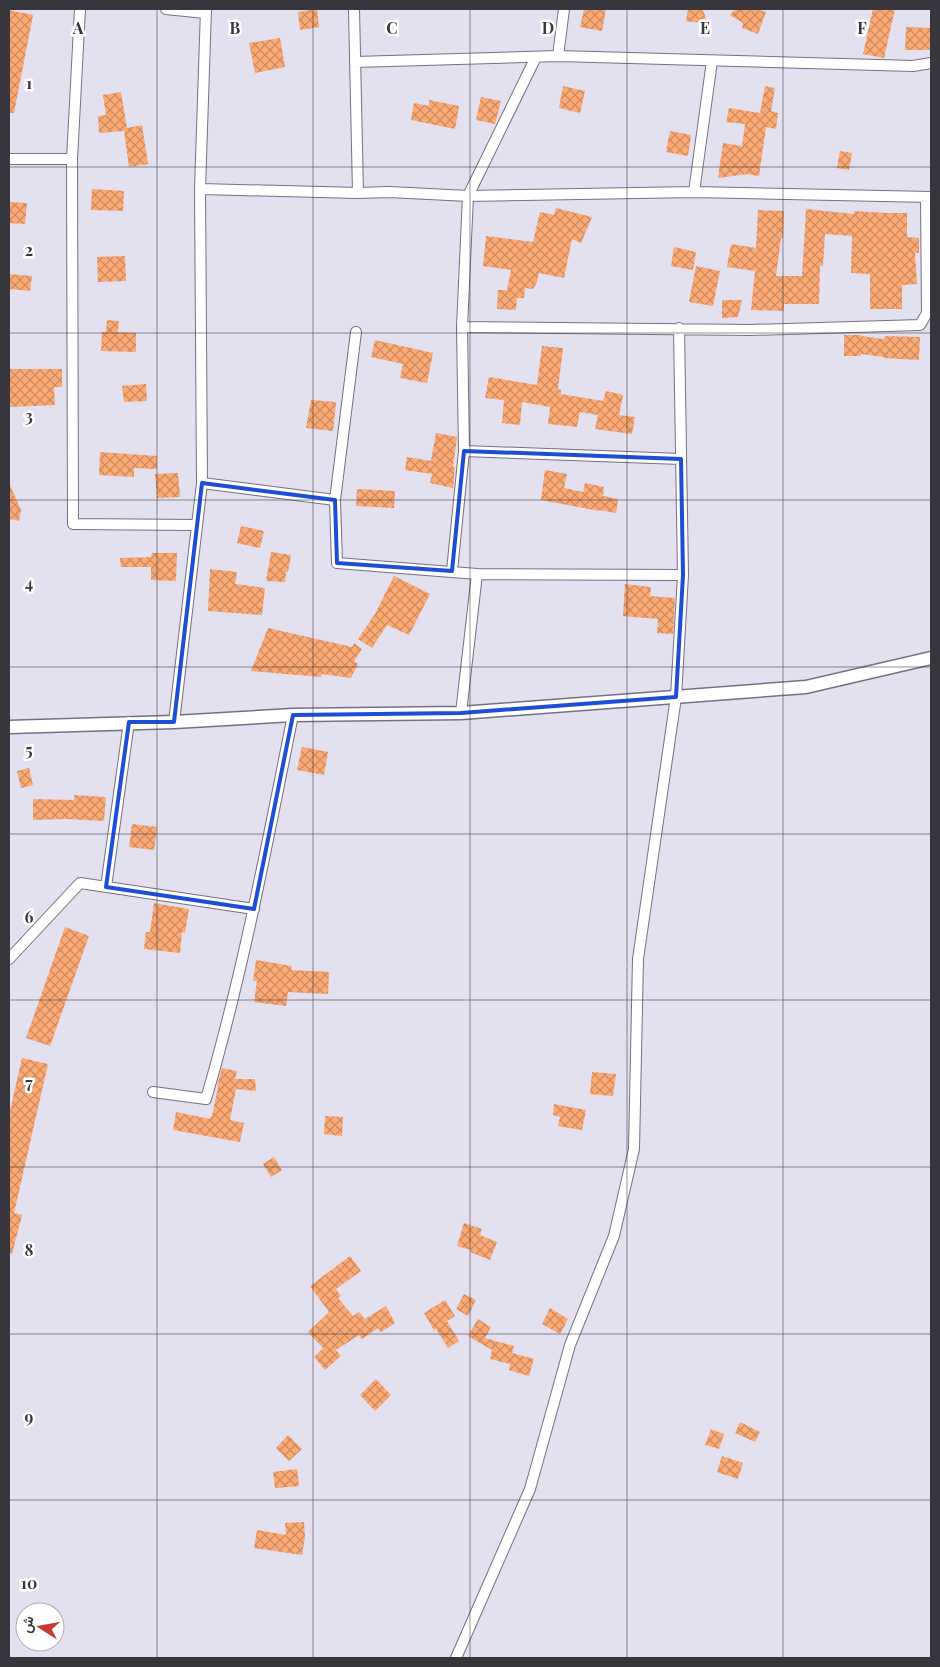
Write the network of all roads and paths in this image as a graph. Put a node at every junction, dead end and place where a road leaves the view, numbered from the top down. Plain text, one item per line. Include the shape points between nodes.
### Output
1 (80, 9) edge
2 (166, 9) edge
3 (354, 9) edge
4 (564, 9) edge
5 (206, 11) edge
6 (558, 56) junction
7 (536, 57) junction
8 (712, 61) junction
9 (355, 62) junction
10 (931, 63) edge
11 (72, 158) junction
12 (9, 159) edge
13 (200, 189) junction
14 (694, 192) junction
15 (358, 193) junction
16 (468, 196) junction
17 (928, 197) edge
18 (462, 327) junction
19 (679, 328) junction
20 (356, 332) dead end
21 (464, 451) junction
22 (681, 459) junction
23 (202, 483) junction
24 (335, 500) junction
25 (196, 525) junction
26 (452, 571) junction
27 (477, 574) junction
28 (683, 575) junction
29 (931, 658) edge
30 (676, 697) junction
31 (461, 713) junction
32 (293, 715) junction
33 (128, 722) junction
34 (174, 722) junction
35 (9, 726) edge
36 (106, 887) junction
37 (254, 908) junction
38 (9, 959) edge
39 (153, 1092) dead end
40 (456, 1658) edge

1 - 11 street
2 - 5 street
3 - 9 street
4 - 6 street
5 - 13 street
6 - 7 street
6 - 8 street
7 - 9 street
7 - 16 street
8 - 10 street via 912,66
8 - 14 street
9 - 15 street
11 - 12 street
11 - 25 street via 73,524
13 - 15 street
13 - 23 street
14 - 16 street
14 - 17 street
15 - 16 street
16 - 18 street
17 - 19 street via 927,313 920,325 752,330
18 - 19 street
18 - 21 street
19 - 22 street
20 - 24 street
21 - 22 street
21 - 26 street
22 - 28 street
23 - 24 street
23 - 25 street
24 - 26 street via 337,563
25 - 34 street
26 - 27 street
27 - 28 street
27 - 31 street
28 - 30 street
29 - 30 street via 806,687
30 - 31 street
30 - 40 street via 638,959 634,1149 617,1226 570,1345 530,1489
31 - 32 street
32 - 34 street
32 - 37 street
33 - 34 street
33 - 35 street
33 - 36 street
36 - 37 street
36 - 38 street via 80,883
37 - 39 street via 206,1099

